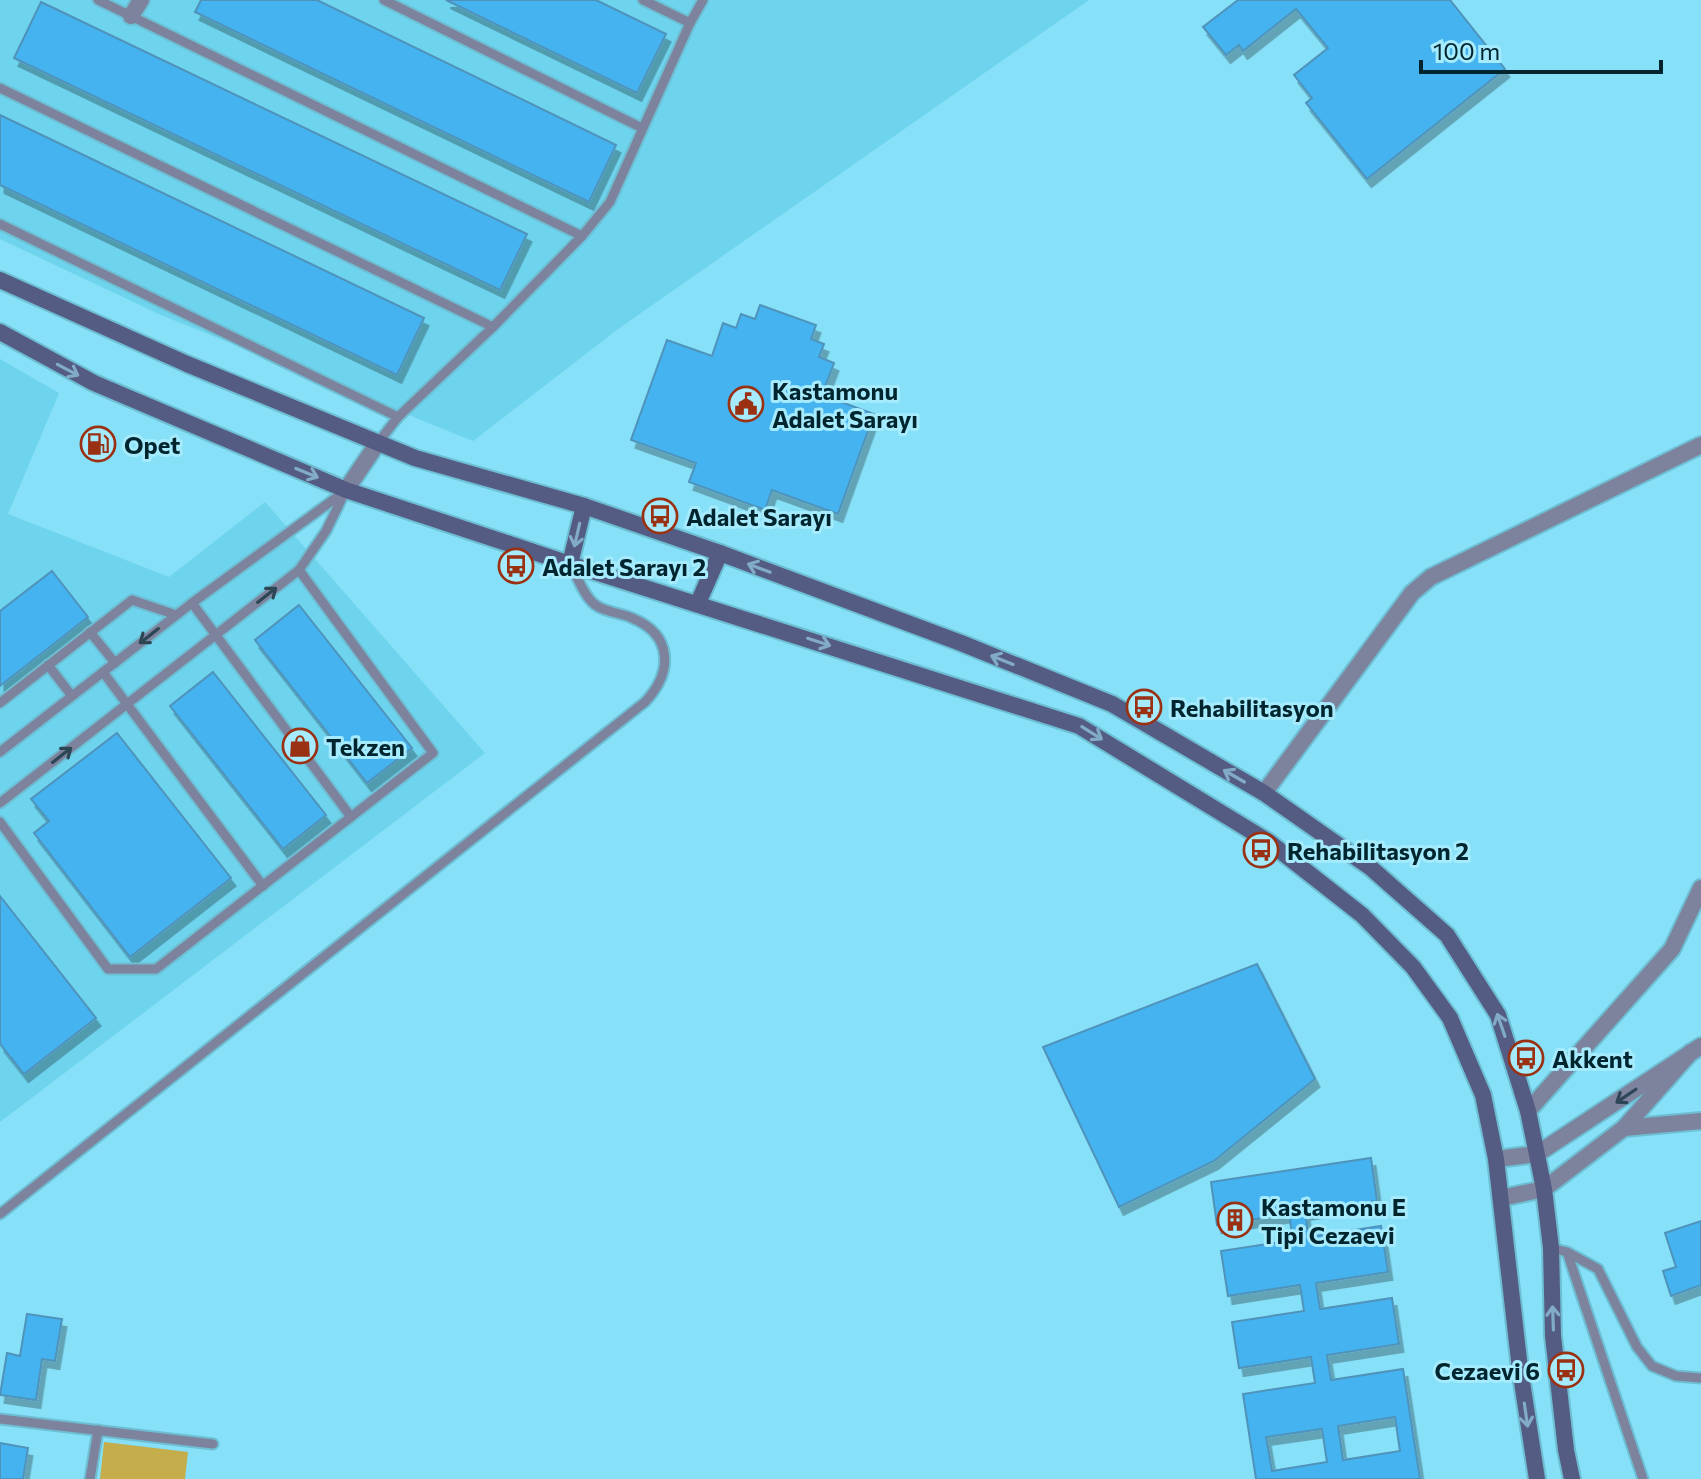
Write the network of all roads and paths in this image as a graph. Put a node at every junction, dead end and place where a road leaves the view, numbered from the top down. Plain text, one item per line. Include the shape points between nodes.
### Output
1 (98, 0) edge
2 (141, 0) edge
3 (384, 0) edge
4 (643, 0) edge
5 (703, 0) edge
6 (131, 16) junction
7 (690, 23) junction
8 (0, 88) edge
9 (642, 128) junction
10 (0, 224) edge
11 (582, 236) junction
12 (0, 280) edge
13 (493, 327) junction
14 (0, 332) edge
15 (398, 417) junction
16 (377, 444) junction
17 (1701, 445) edge
18 (346, 490) junction
19 (584, 506) junction
20 (720, 553) junction
21 (570, 564) junction
22 (299, 570) junction
23 (192, 603) junction
24 (698, 603) junction
25 (176, 615) junction
26 (90, 632) junction
27 (216, 634) junction
28 (115, 663) junction
29 (48, 665) junction
30 (103, 672) junction
31 (72, 696) junction
32 (0, 703) edge
33 (128, 704) junction
34 (0, 752) edge
35 (1264, 793) junction
36 (0, 803) edge
37 (351, 817) junction
38 (0, 822) edge
39 (263, 886) junction
40 (1701, 888) edge
41 (1696, 1049) edge
42 (1528, 1111) junction
43 (1701, 1121) edge
44 (1624, 1128) junction
45 (1537, 1154) junction
46 (1496, 1159) junction
47 (1544, 1189) junction
48 (1501, 1198) junction
49 (0, 1214) edge
50 (1559, 1250) junction
51 (1701, 1378) edge
52 (0, 1419) edge
53 (98, 1430) junction
54 (213, 1444) dead end
55 (90, 1479) edge
56 (1537, 1479) edge
57 (1572, 1479) edge
58 (1643, 1479) edge

1 - 6 lane
2 - 6 street
3 - 9 lane
4 - 7 lane
5 - 7 lane
6 - 11 lane
7 - 9 lane
8 - 13 lane
9 - 11 lane via 610,202
10 - 15 lane
11 - 13 lane
12 - 16 main road
13 - 15 lane
14 -> 18 main road via 94,383
15 - 16 lane
16 - 18 street
16 - 19 main road
17 - 35 street via 1431,577 1412,593
18 - 21 main road
18 - 22 lane
18 - 23 lane
19 - 20 main road
19 -> 21 main road
20 - 24 main road
35 -> 20 main road via 1112,704
21 - 24 main road
21 - 49 lane via 597,606 654,632 665,655 655,692
27 -> 22 lane
22 - 37 lane via 433,753
23 - 25 lane
23 - 27 lane
24 -> 46 main road via 1079,726 1269,842 1362,915 1413,967 1450,1018 1483,1095
25 - 26 lane via 132,600
25 -> 28 lane
26 - 28 lane
26 - 29 lane
27 - 33 lane
27 - 37 lane
28 - 30 lane
29 - 31 lane
29 - 32 lane
30 - 31 lane
30 - 33 lane
31 - 34 lane
36 -> 33 lane
33 - 39 lane
42 -> 35 main road via 1498,1015 1447,935 1371,868
37 - 39 lane
38 - 39 lane via 108,969 156,969
40 - 42 street via 1672,949
41 - 44 street
41 -> 45 street
42 - 45 main road
43 - 44 street
44 - 47 street
45 - 46 street
45 - 47 main road
46 - 48 main road
47 - 48 street
47 - 50 main road
48 -> 56 main road
50 - 51 lane via 1598,1269 1652,1366 1676,1376
57 -> 50 main road via 1553,1336
50 - 58 lane
52 - 53 lane
53 - 54 lane
53 - 55 lane

